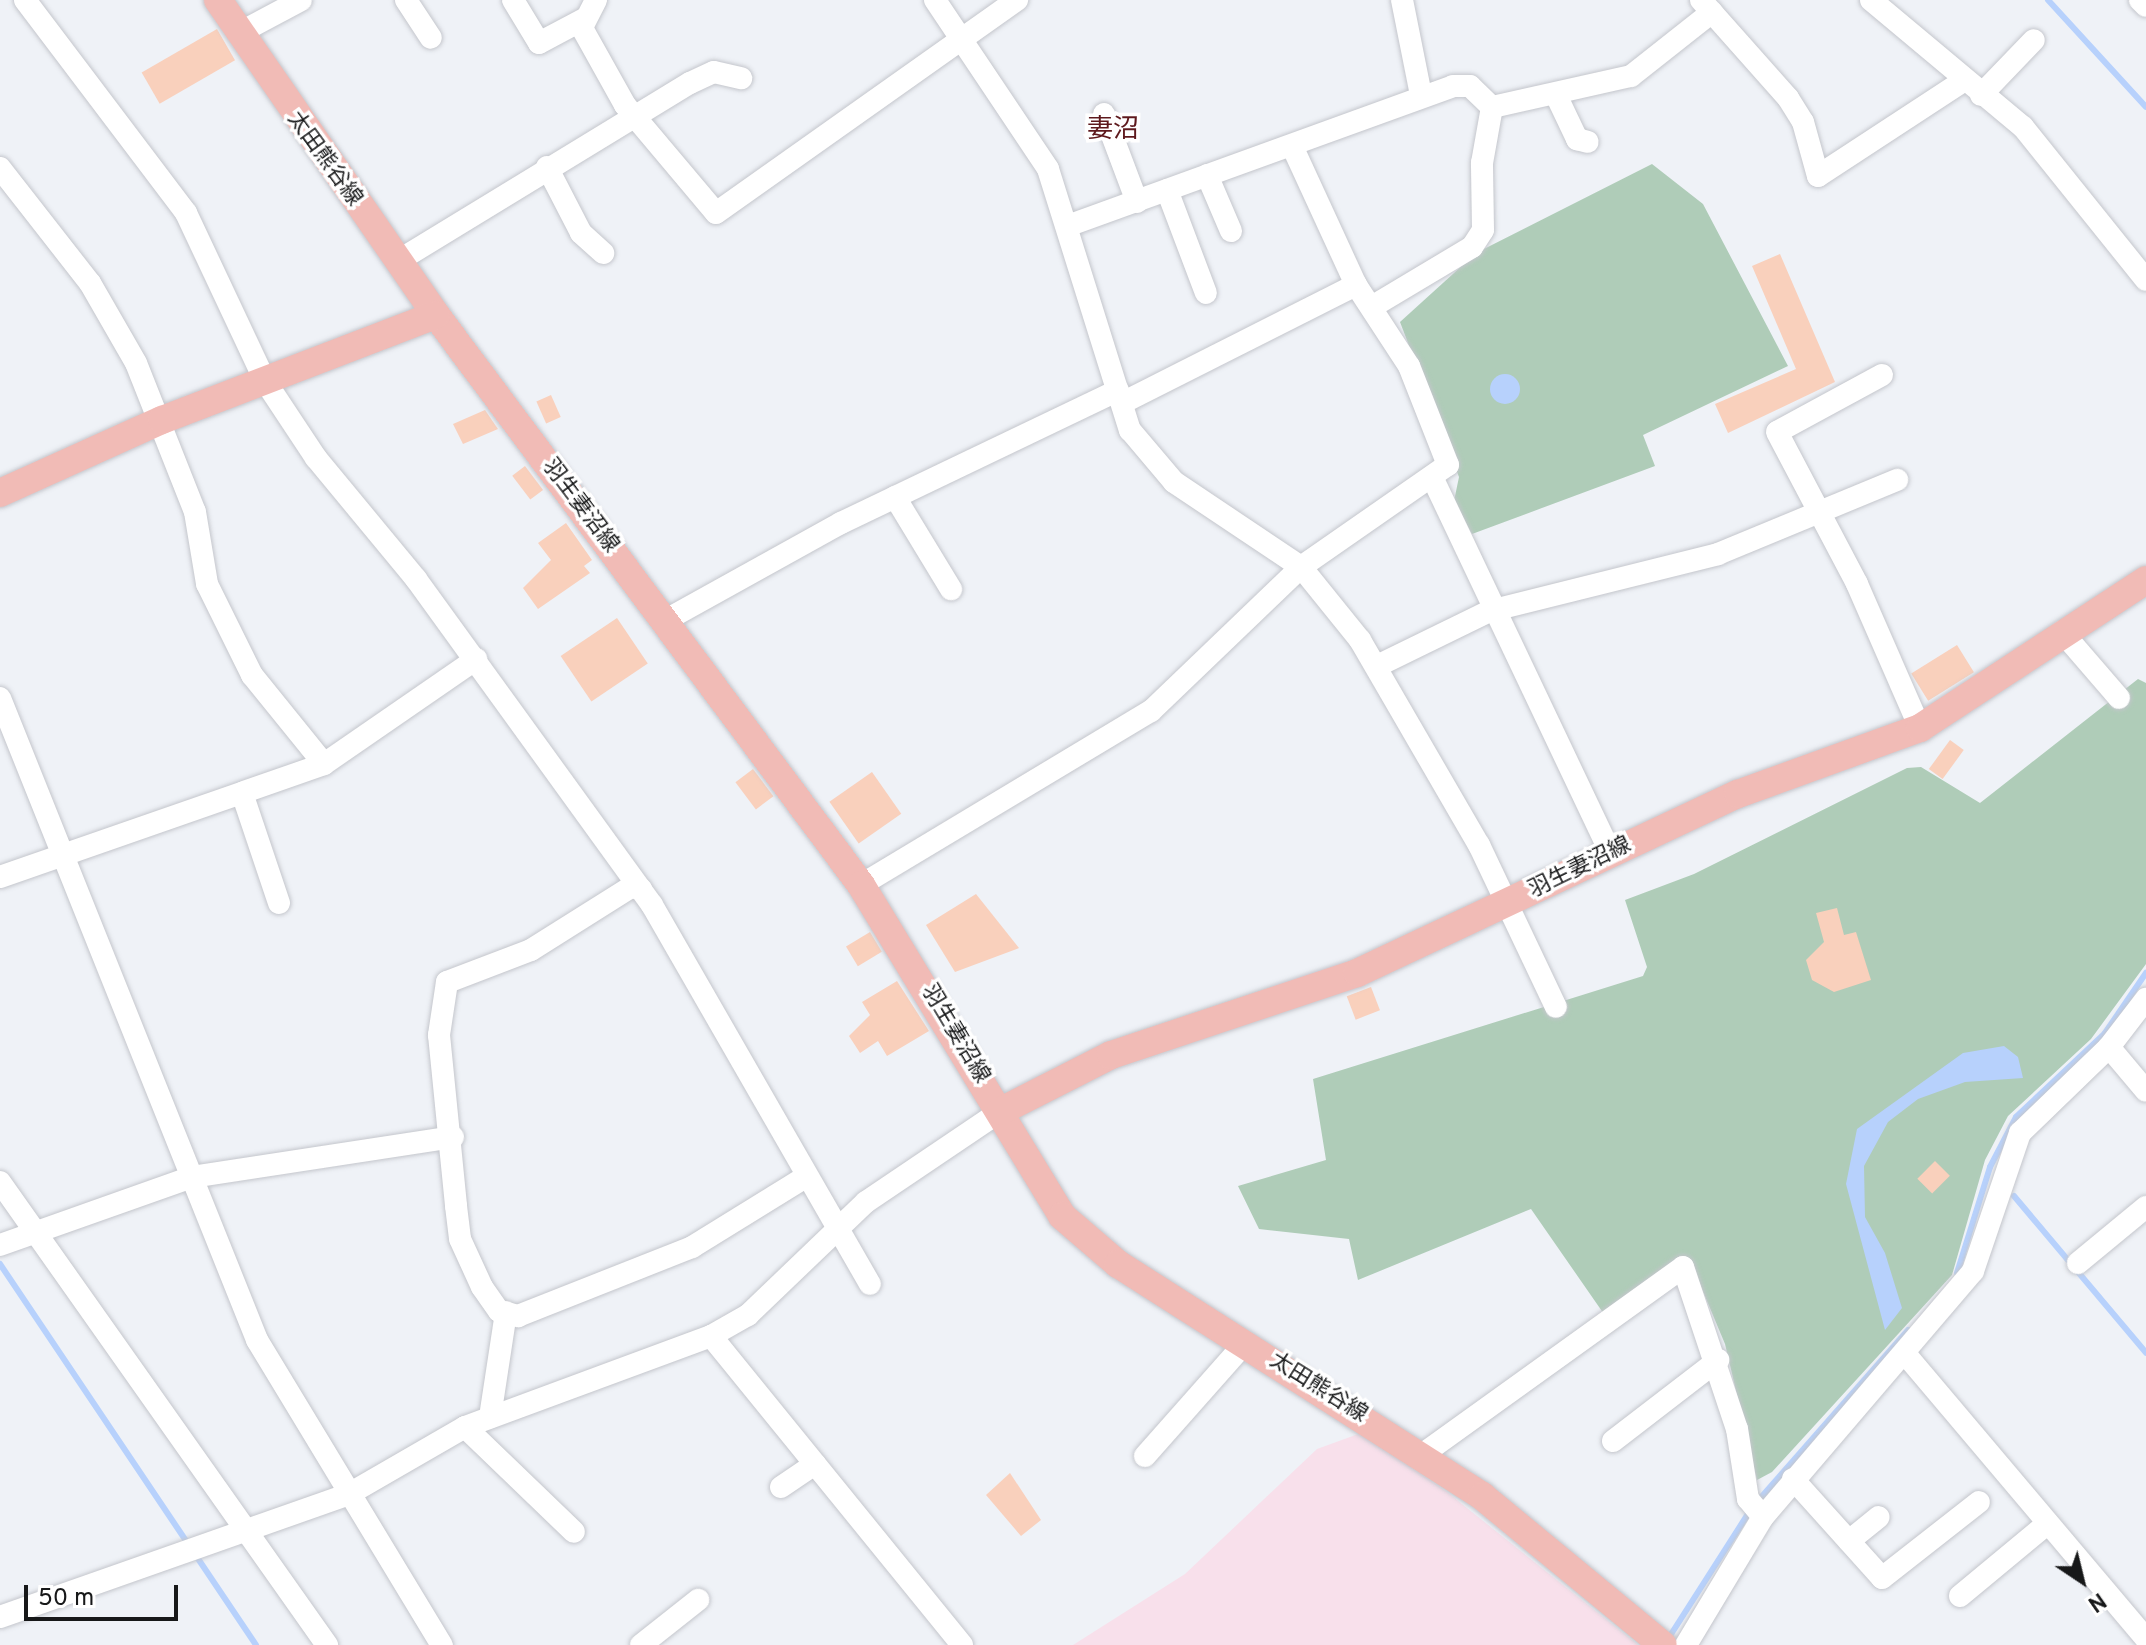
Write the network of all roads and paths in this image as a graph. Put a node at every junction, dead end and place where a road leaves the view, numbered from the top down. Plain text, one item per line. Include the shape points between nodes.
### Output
1 (25, 0) edge
2 (218, 0) edge
3 (301, 0) edge
4 (406, 0) edge
5 (513, 0) edge
6 (935, 0) edge
7 (1017, 0) edge
8 (1402, 0) edge
9 (1871, 0) edge
10 (2140, 0) edge
11 (1707, 6) edge
12 (2146, 6) edge
13 (591, 9) edge
14 (239, 33) junction
15 (962, 33) junction
16 (431, 38) dead end
17 (2034, 40) dead end
18 (741, 78) dead end
19 (1963, 81) junction
20 (1421, 95) junction
21 (1981, 95) junction
22 (1557, 97) junction
23 (1492, 107) junction
24 (634, 114) junction
25 (1104, 114) dead end
26 (1588, 142) dead end
27 (1292, 146) junction
28 (547, 167) junction
29 (0, 168) edge
30 (1207, 175) junction
31 (1167, 190) junction
32 (1137, 202) junction
33 (1070, 225) junction
34 (1231, 231) dead end
35 (603, 253) dead end
36 (398, 261) junction
37 (2146, 280) edge
38 (1356, 285) junction
39 (1206, 293) dead end
40 (1375, 305) junction
41 (436, 315) junction
42 (1882, 375) dead end
43 (265, 381) junction
44 (1121, 396) junction
45 (162, 420) junction
46 (1432, 477) junction
47 (1897, 480) dead end
48 (0, 493) edge
49 (895, 497) junction
50 (1818, 514) junction
51 (1301, 567) junction
52 (951, 589) dead end
53 (2142, 590) edge
54 (1490, 611) junction
55 (666, 620) junction
56 (2062, 632) junction
57 (476, 659) junction
58 (1377, 666) junction
59 (0, 698) edge
60 (2119, 698) dead end
61 (1920, 728) junction
62 (324, 764) junction
63 (242, 793) junction
64 (1610, 852) junction
65 (62, 855) junction
66 (0, 877) edge
67 (861, 885) junction
68 (641, 889) junction
69 (279, 903) dead end
70 (1509, 903) junction
71 (2146, 999) edge
72 (1556, 1007) dead end
73 (2109, 1047) junction
74 (2146, 1091) edge
75 (1001, 1111) junction
76 (453, 1137) junction
77 (807, 1176) junction
78 (192, 1177) junction
79 (0, 1182) edge
80 (2146, 1207) edge
81 (837, 1229) junction
82 (36, 1233) junction
83 (0, 1245) edge
84 (2078, 1263) dead end
85 (870, 1284) dead end
86 (506, 1312) junction
87 (711, 1336) junction
88 (1245, 1343) junction
89 (1907, 1356) junction
90 (1718, 1360) junction
91 (490, 1417) junction
92 (465, 1427) junction
93 (1613, 1441) dead end
94 (1423, 1454) junction
95 (1145, 1456) dead end
96 (815, 1464) junction
97 (1793, 1479) junction
98 (781, 1487) dead end
99 (349, 1494) junction
100 (1979, 1502) dead end
101 (1763, 1517) junction
102 (1879, 1517) dead end
103 (2048, 1523) junction
104 (245, 1532) junction
105 (574, 1532) dead end
106 (1849, 1541) junction
107 (1960, 1596) dead end
108 (698, 1600) dead end
109 (0, 1617) edge
110 (1655, 1639) edge
111 (2146, 1639) edge
112 (327, 1645) edge
113 (442, 1645) edge
114 (641, 1645) edge
115 (962, 1645) edge
116 (1686, 1645) edge

1 - 43 street via 186,213
2 - 14 main road, 太田熊谷線
3 - 14 street
4 - 16 street
5 - 13 street via 539,43
6 - 15 street
7 - 15 street
8 - 20 street
9 - 19 street
10 - 12 street
11 - 19 street via 1796,110 1818,176
11 - 22 street via 1646,69
13 - 24 street via 582,28
14 - 36 main road, 太田熊谷線
15 - 24 street via 716,213
15 - 33 street via 1021,120
17 - 21 street
18 - 24 street via 714,72
19 - 21 street
20 - 23 street via 1470,86
20 - 27 street
21 - 37 street via 2023,127
22 - 23 street
22 - 26 street via 1577,139
23 - 40 street via 1482,163 1483,230 1472,247
24 - 28 street
25 - 32 street
27 - 30 street
27 - 38 street
28 - 35 street via 581,233
28 - 36 street
29 - 45 street via 90,283
30 - 31 street
30 - 34 street
31 - 32 street
31 - 39 street
32 - 33 street
33 - 44 street
36 - 41 main road, 太田熊谷線
38 - 40 street
38 - 44 street
40 - 46 street via 1409,366 1448,465
41 - 43 main road
41 - 55 main road, 羽生妻沼線
42 - 50 street via 1777,432
43 - 45 main road
43 - 57 street
44 - 49 street
44 - 51 street via 1130,430 1152,464
45 - 48 main road
45 - 62 street via 195,512 207,584 252,675
46 - 51 street
46 - 54 street
47 - 50 street
49 - 52 street
49 - 55 street
50 - 54 street via 1718,554
50 - 61 street
51 - 58 street
51 - 67 street via 1151,711
53 - 56 main road, 羽生妻沼線
54 - 58 street
54 - 64 street
55 - 67 main road, 羽生妻沼線
56 - 60 street
56 - 61 main road, 羽生妻沼線
57 - 62 street
57 - 68 street
58 - 70 street
59 - 65 street
61 - 64 main road, 羽生妻沼線 via 1738,794
62 - 63 street
63 - 65 street
63 - 69 street
64 - 70 main road, 羽生妻沼線
65 - 66 street
65 - 78 street
67 - 75 main road, 羽生妻沼線
68 - 76 street via 631,887 531,950 447,982 439,1035
68 - 77 street via 732,1035
70 - 72 street
70 - 75 main road, 羽生妻沼線 via 1330,983 1099,1060
71 - 73 street
73 - 74 street
73 - 89 street via 2020,1133 1973,1271
75 - 81 street
75 - 88 main road, 太田熊谷線 via 1076,1230
76 - 78 street
76 - 86 street via 460,1239 482,1287
77 - 81 street
77 - 86 street via 692,1247 518,1316
78 - 82 street
78 - 99 street via 257,1340
79 - 82 street
80 - 84 street
81 - 85 street
81 - 87 street via 748,1315
82 - 83 street
82 - 104 street
86 - 91 street
87 - 91 street
87 - 96 street
88 - 94 main road, 太田熊谷線
88 - 95 street
89 - 97 street
89 - 103 street
90 - 93 street
90 - 94 street via 1683,1267
90 - 101 street via 1748,1499
91 - 92 street
92 - 99 street
92 - 105 street
94 - 110 main road, 太田熊谷線
96 - 98 street
96 - 115 street
97 - 101 street
97 - 106 street
99 - 104 street
99 - 113 street
100 - 106 street via 1882,1578
101 - 116 street
102 - 106 street
103 - 107 street
103 - 111 street
104 - 109 street
104 - 112 street
108 - 114 street

